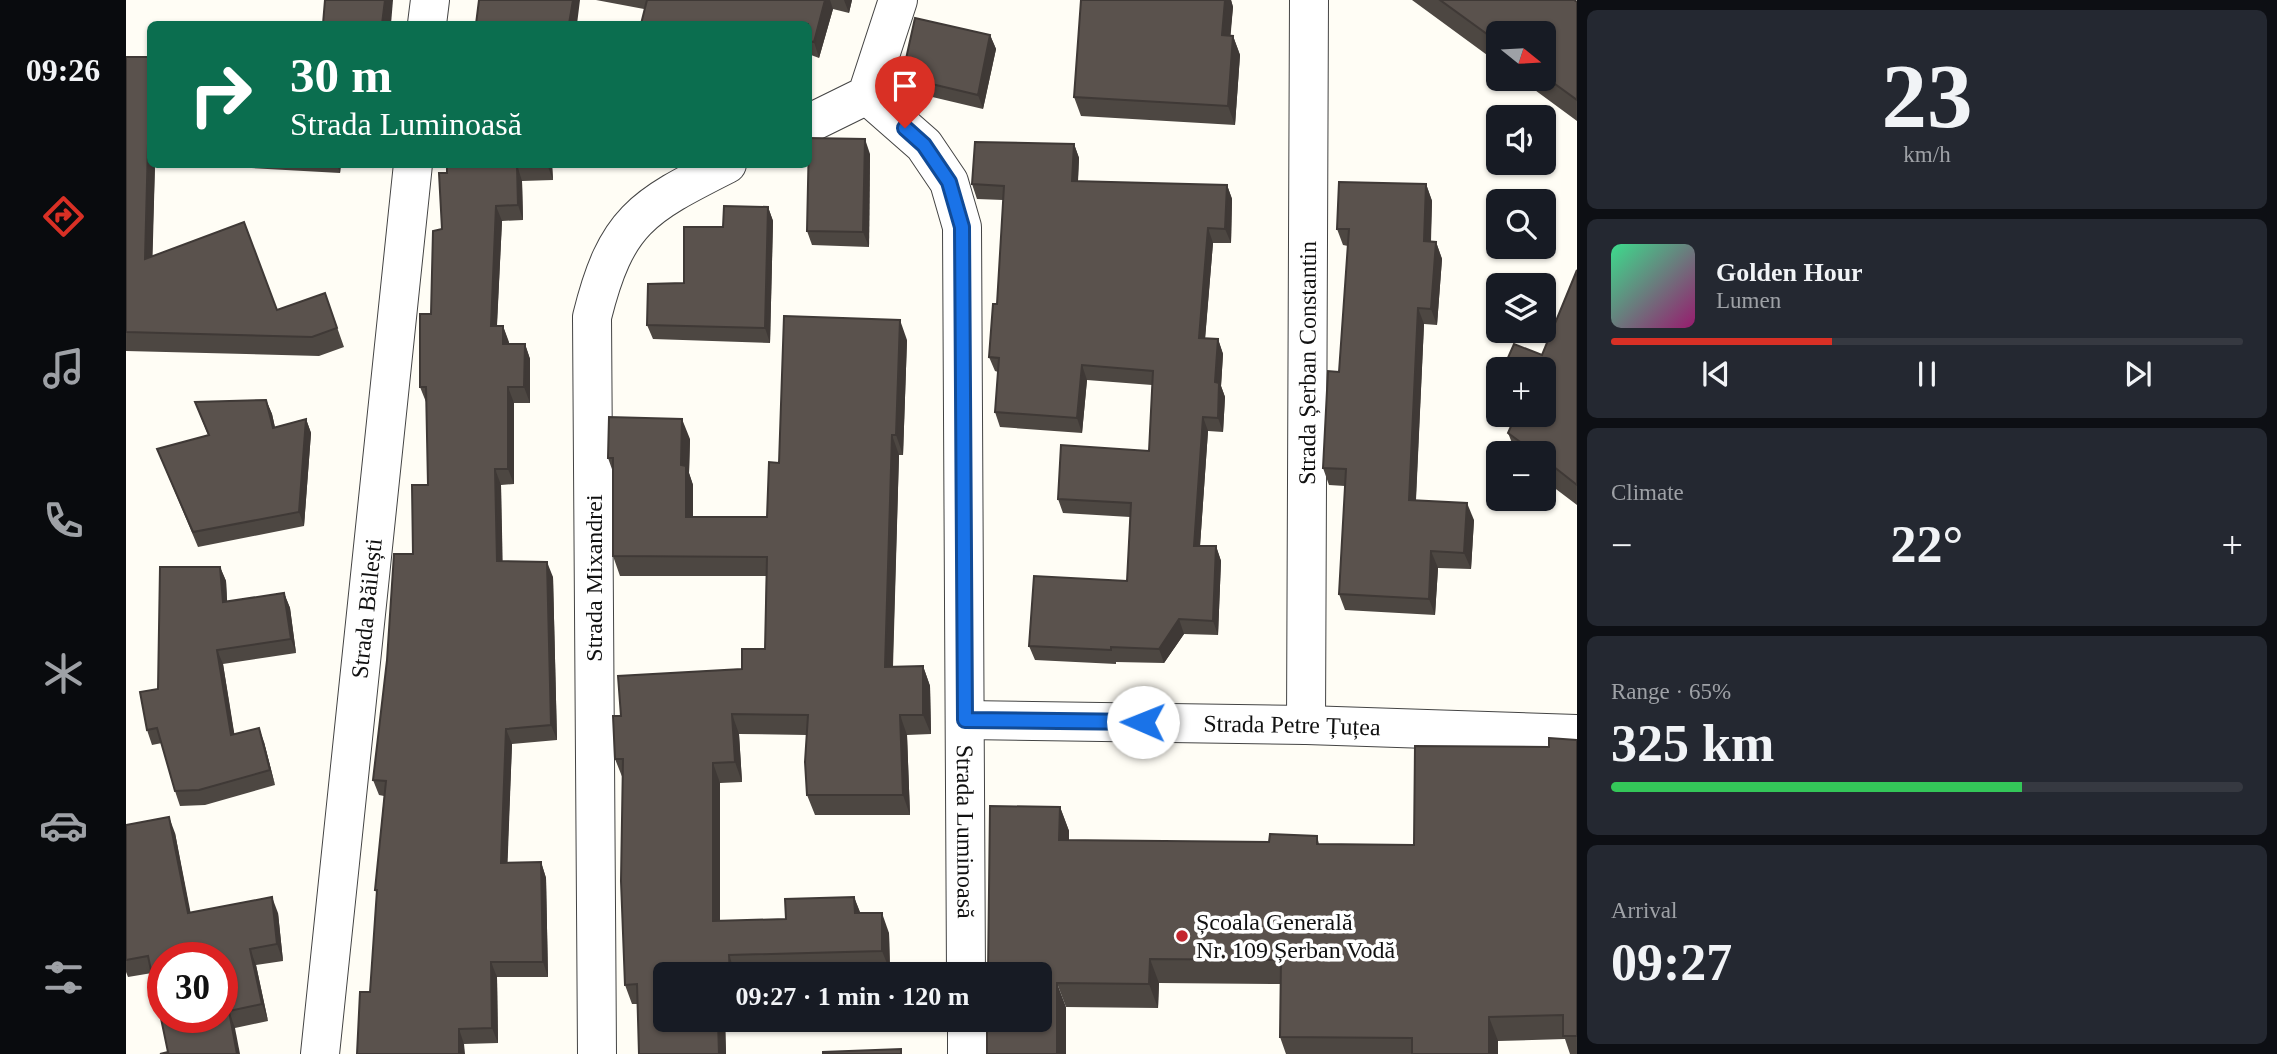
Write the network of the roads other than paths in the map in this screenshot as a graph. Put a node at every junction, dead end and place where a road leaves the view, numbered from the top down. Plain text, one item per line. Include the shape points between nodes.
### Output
1 (430, 0) edge
2 (898, 0) edge
3 (1309, 0) edge
4 (427, 21) edge
5 (867, 95) junction
6 (812, 122) edge
7 (413, 168) edge
8 (719, 168) edge
9 (965, 720) junction
10 (1306, 725) junction
11 (1577, 734) edge
12 (967, 962) edge
13 (967, 1032) edge
14 (320, 1054) edge
15 (597, 1054) edge
16 (967, 1054) edge

1 - 4 street
2 - 5 street
3 - 10 street, Strada Șerban Constantin
5 - 6 street
5 - 9 street, Strada Luminoasă via 924,145 949,182 962,227
7 - 14 street, Strada Băilești
8 - 15 street, Strada Mixandrei via 642,212 617,243 592,317
9 - 10 street, Strada Petre Țuțea
9 - 12 street, Strada Luminoasă
10 - 11 street, Strada Petre Țuțea
13 - 16 street

